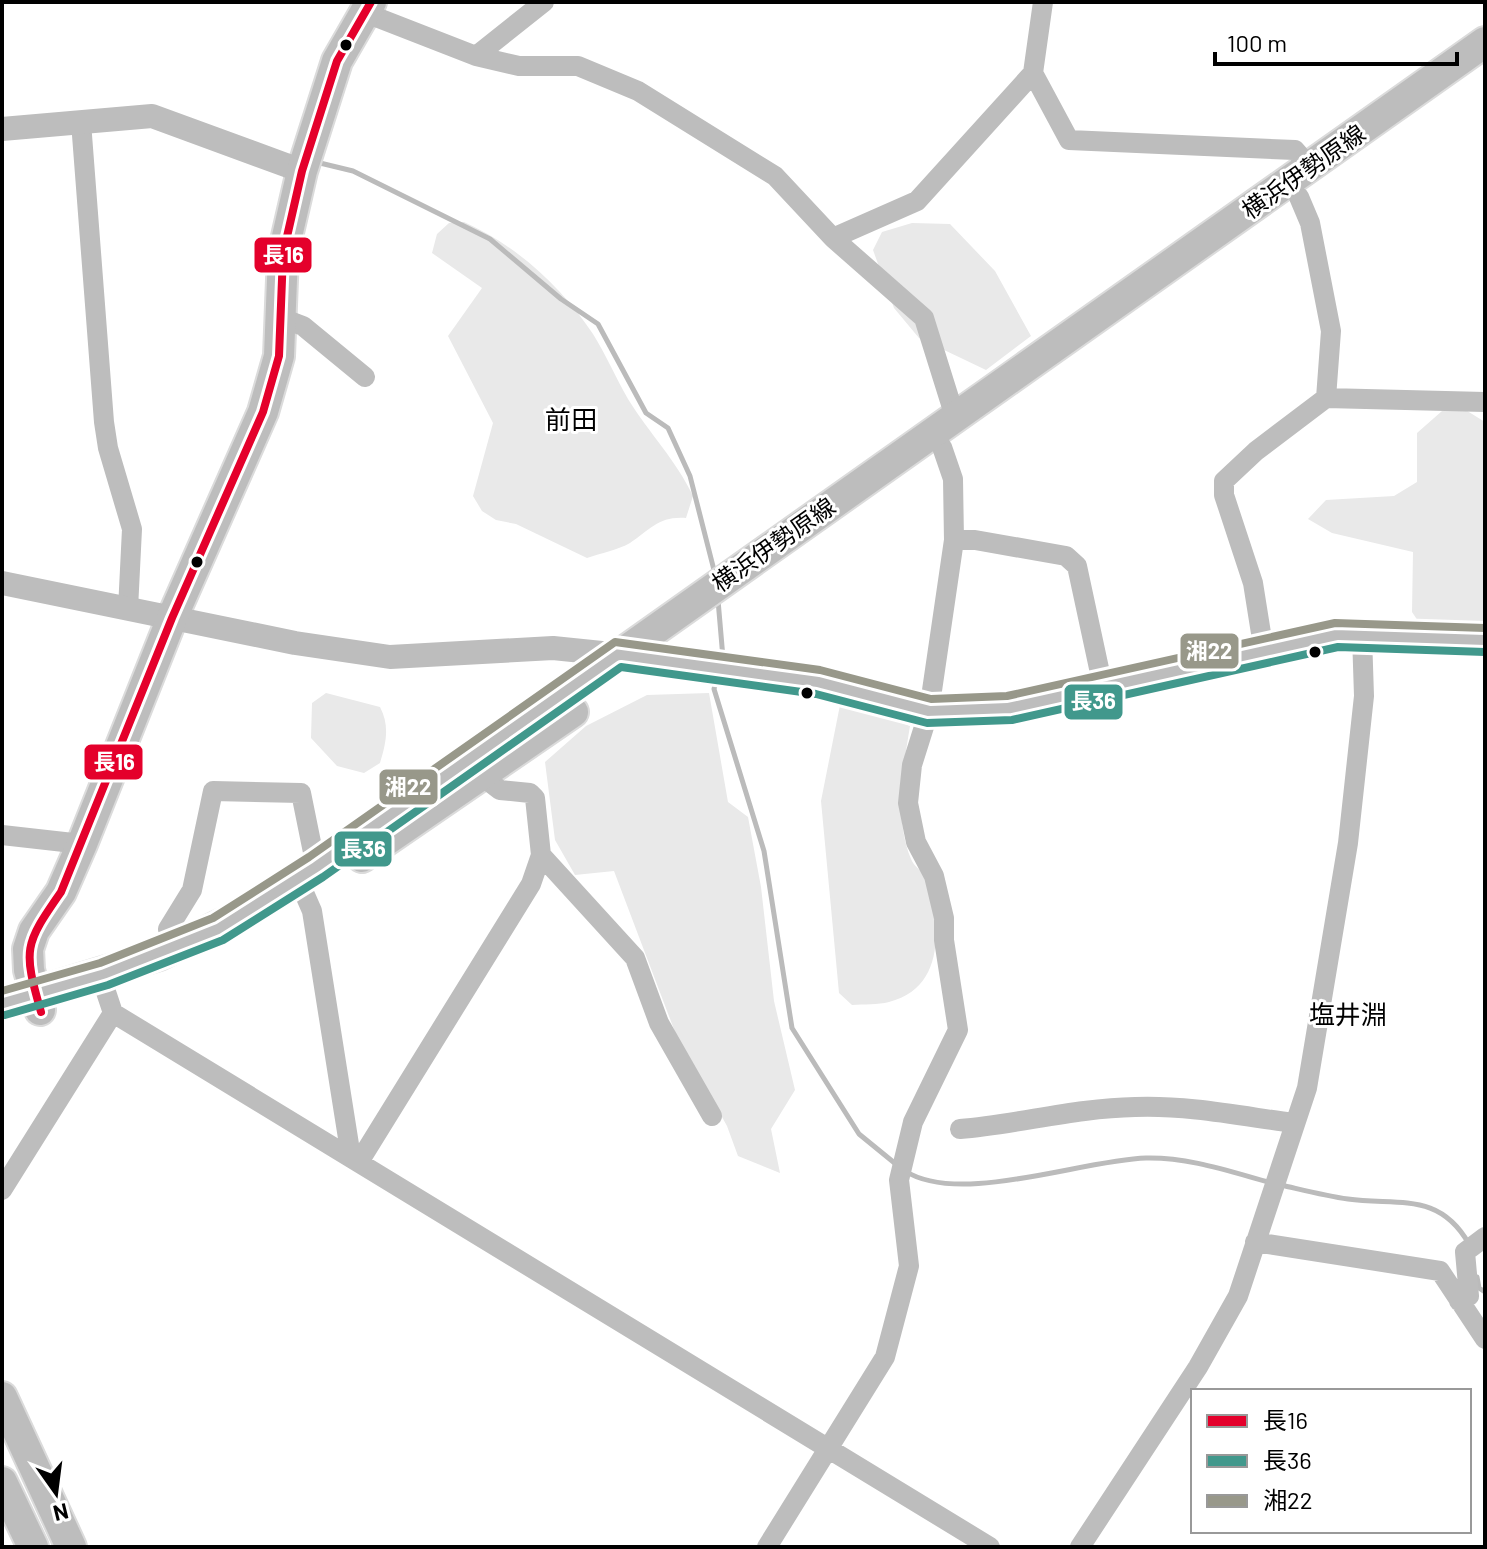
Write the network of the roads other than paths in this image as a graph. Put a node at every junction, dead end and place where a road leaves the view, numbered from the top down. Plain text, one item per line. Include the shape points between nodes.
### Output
1 (544, 2) edge
2 (1043, 2) edge
3 (367, 7) edge
4 (1485, 42) edge
5 (476, 56) junction
6 (1485, 65) edge
7 (1033, 73) junction
8 (81, 122) junction
9 (2, 129) edge
10 (1309, 166) junction
11 (302, 171) junction
12 (1299, 197) junction
13 (833, 238) junction
14 (282, 318) junction
15 (365, 377) dead end
16 (1326, 398) junction
17 (1485, 402) edge
18 (955, 417) junction
19 (942, 447) junction
20 (954, 540) junction
21 (2, 583) edge
22 (128, 609) junction
23 (172, 618) junction
24 (1362, 635) junction
25 (1485, 640) edge
26 (1264, 652) junction
27 (632, 656) junction
28 (1103, 687) junction
29 (929, 711) junction
30 (483, 777) junction
31 (2, 835) edge
32 (82, 844) junction
33 (541, 855) junction
34 (316, 867) junction
35 (305, 895) junction
36 (175, 948) junction
37 (109, 1002) junction
38 (2, 1003) edge
39 (38, 1003) junction
40 (2, 1025) edge
41 (712, 1116) dead end
42 (1293, 1123) junction
43 (960, 1129) dead end
44 (355, 1159) junction
45 (2, 1190) edge
46 (1485, 1237) edge
47 (1255, 1242) junction
48 (1459, 1301) junction
49 (1485, 1339) edge
50 (2, 1397) edge
51 (2, 1440) edge
52 (828, 1448) junction
53 (2, 1482) edge
54 (2, 1516) edge
55 (16, 1547) edge
56 (33, 1547) edge
57 (52, 1547) edge
58 (71, 1547) edge
59 (767, 1547) edge
60 (990, 1547) edge
61 (1080, 1547) edge

1 - 5 street
2 - 7 street
3 - 5 street
3 - 11 main road via 330,78
4 - 10 main road, 横浜伊勢原線
5 - 13 street via 519,66 578,66 638,91 775,176
6 - 12 main road, 横浜伊勢原線
7 - 10 street via 1069,140 1295,150
7 - 13 street via 917,201
8 - 9 street
8 - 11 street via 161,118
8 - 22 street via 104,422 132,529
10 - 18 main road, 横浜伊勢原線
11 - 14 main road via 283,254
12 - 16 street via 1310,223 1331,331
12 - 19 main road, 横浜伊勢原線
13 - 18 street via 924,318
14 - 15 street via 303,326
14 - 23 main road via 279,356 263,412
16 - 17 street
16 - 26 street via 1224,481 1253,583
18 - 27 main road, 横浜伊勢原線
19 - 20 street via 953,479
19 - 27 main road, 横浜伊勢原線
20 - 28 street via 1066,556 1077,566
20 - 29 street
21 - 22 street
22 - 23 street
23 - 27 street via 390,657 553,648
23 - 32 main road
24 - 25 street
24 - 26 street via 1337,635
24 - 42 street via 1364,696 1339,912 1307,1088
26 - 28 street
27 - 29 street via 818,682
27 - 30 main road, 横浜伊勢原線
27 - 34 main road, 横浜伊勢原線
28 - 29 street via 1009,708
29 - 52 street via 912,765 908,803 916,842 934,876 944,918 958,1030 913,1122 899,1180 909,1266 892,1340
30 - 33 street via 500,790 535,798
30 - 35 main road, 横浜伊勢原線
31 - 32 street
32 - 39 main road via 28,949
33 - 41 street via 635,958 659,1023
33 - 44 street via 531,884
34 - 36 main road, 横浜伊勢原線 via 251,910
34 - 36 street via 301,793 213,791 192,890 168,929
35 - 37 main road, 横浜伊勢原線 via 216,950
35 - 44 street
36 - 39 main road, 横浜伊勢原線
37 - 39 main road, 横浜伊勢原線
37 - 44 street
37 - 45 street
38 - 39 main road, 横浜伊勢原線
39 - 40 main road, 横浜伊勢原線
42 - 43 street via 1135,1107
42 - 47 street
44 - 52 street
46 - 48 street via 1465,1252 1469,1296
47 - 48 street via 1440,1271
47 - 61 street via 1238,1296 1198,1367
48 - 49 street
50 - 58 main road
51 - 57 main road
52 - 59 street
52 - 60 street
53 - 56 main road
54 - 55 main road

